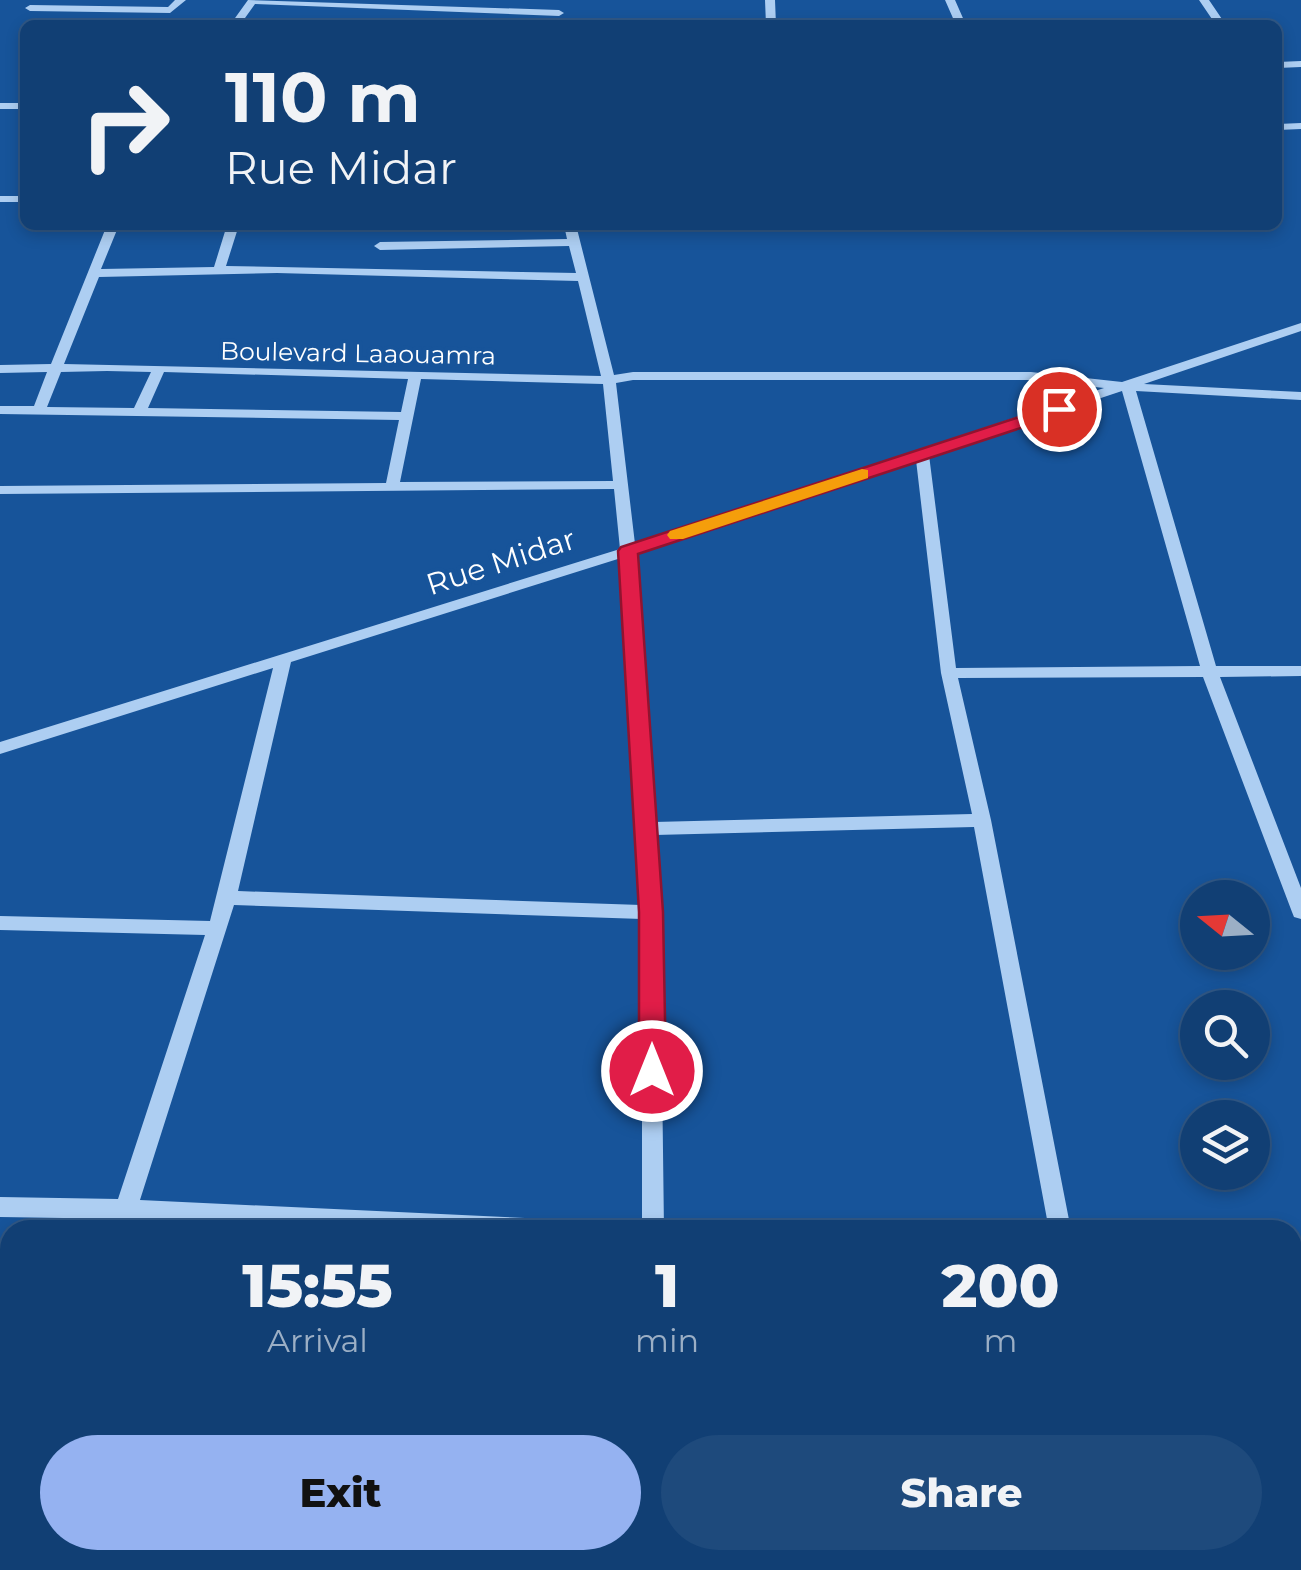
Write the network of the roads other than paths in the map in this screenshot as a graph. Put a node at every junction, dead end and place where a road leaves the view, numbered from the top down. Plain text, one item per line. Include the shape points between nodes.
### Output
1 (181, 0) edge
2 (253, 0) edge
3 (556, 0) edge
4 (30, 8) dead end
5 (558, 19) edge
6 (112, 230) edge
7 (231, 230) edge
8 (571, 230) edge
9 (574, 242) junction
10 (380, 246) dead end
11 (218, 272) junction
12 (92, 273) junction
13 (580, 276) junction
14 (1301, 328) edge
15 (56, 368) junction
16 (0, 369) edge
17 (158, 372) junction
18 (415, 375) junction
19 (610, 380) junction
20 (1128, 387) junction
21 (1301, 396) edge
22 (0, 410) edge
23 (39, 410) junction
24 (140, 410) junction
25 (405, 416) junction
26 (922, 454) junction
27 (619, 484) junction
28 (392, 488) junction
29 (0, 490) edge
30 (628, 551) junction
31 (283, 660) junction
32 (1301, 671) edge
33 (949, 673) junction
34 (1210, 673) junction
35 (0, 748) edge
36 (982, 820) junction
37 (646, 830) junction
38 (227, 898) junction
39 (651, 912) junction
40 (1301, 912) edge
41 (0, 923) edge
42 (217, 928) junction
43 (0, 1207) edge
44 (126, 1209) junction
45 (358, 1220) edge
46 (653, 1220) edge
47 (1058, 1220) edge

1 - 4 street via 170,10
2 - 5 street
3 - 5 street
6 - 12 street
7 - 11 street
8 - 9 street
9 - 10 street
9 - 13 street
11 - 12 street
11 - 13 street
12 - 15 street
13 - 19 street
14 - 20 street, Rue Midar
15 - 16 street, Boulevard Laaouamra
15 - 17 street, Boulevard Laaouamra
15 - 23 street
17 - 18 street, Boulevard Laaouamra
17 - 24 street
18 - 19 street, Boulevard Laaouamra
18 - 25 street
19 - 20 street, Boulevard Laaouamra via 1030,376
19 - 27 street
20 - 21 street, Boulevard Laaouamra
20 - 26 street, Rue Midar
20 - 34 street
22 - 23 street
23 - 24 street
24 - 25 street
25 - 28 street
26 - 30 street, Rue Midar
26 - 33 street
27 - 28 street
27 - 30 street
28 - 29 street
30 - 31 street, Rue Midar
30 - 37 street
31 - 35 street, Rue Midar
31 - 38 street
32 - 34 street
33 - 34 street
33 - 36 street
34 - 40 street
36 - 37 street
36 - 47 street
37 - 39 street
38 - 39 street
38 - 42 street
39 - 46 street
41 - 42 street
42 - 44 street
43 - 44 street
44 - 45 street

